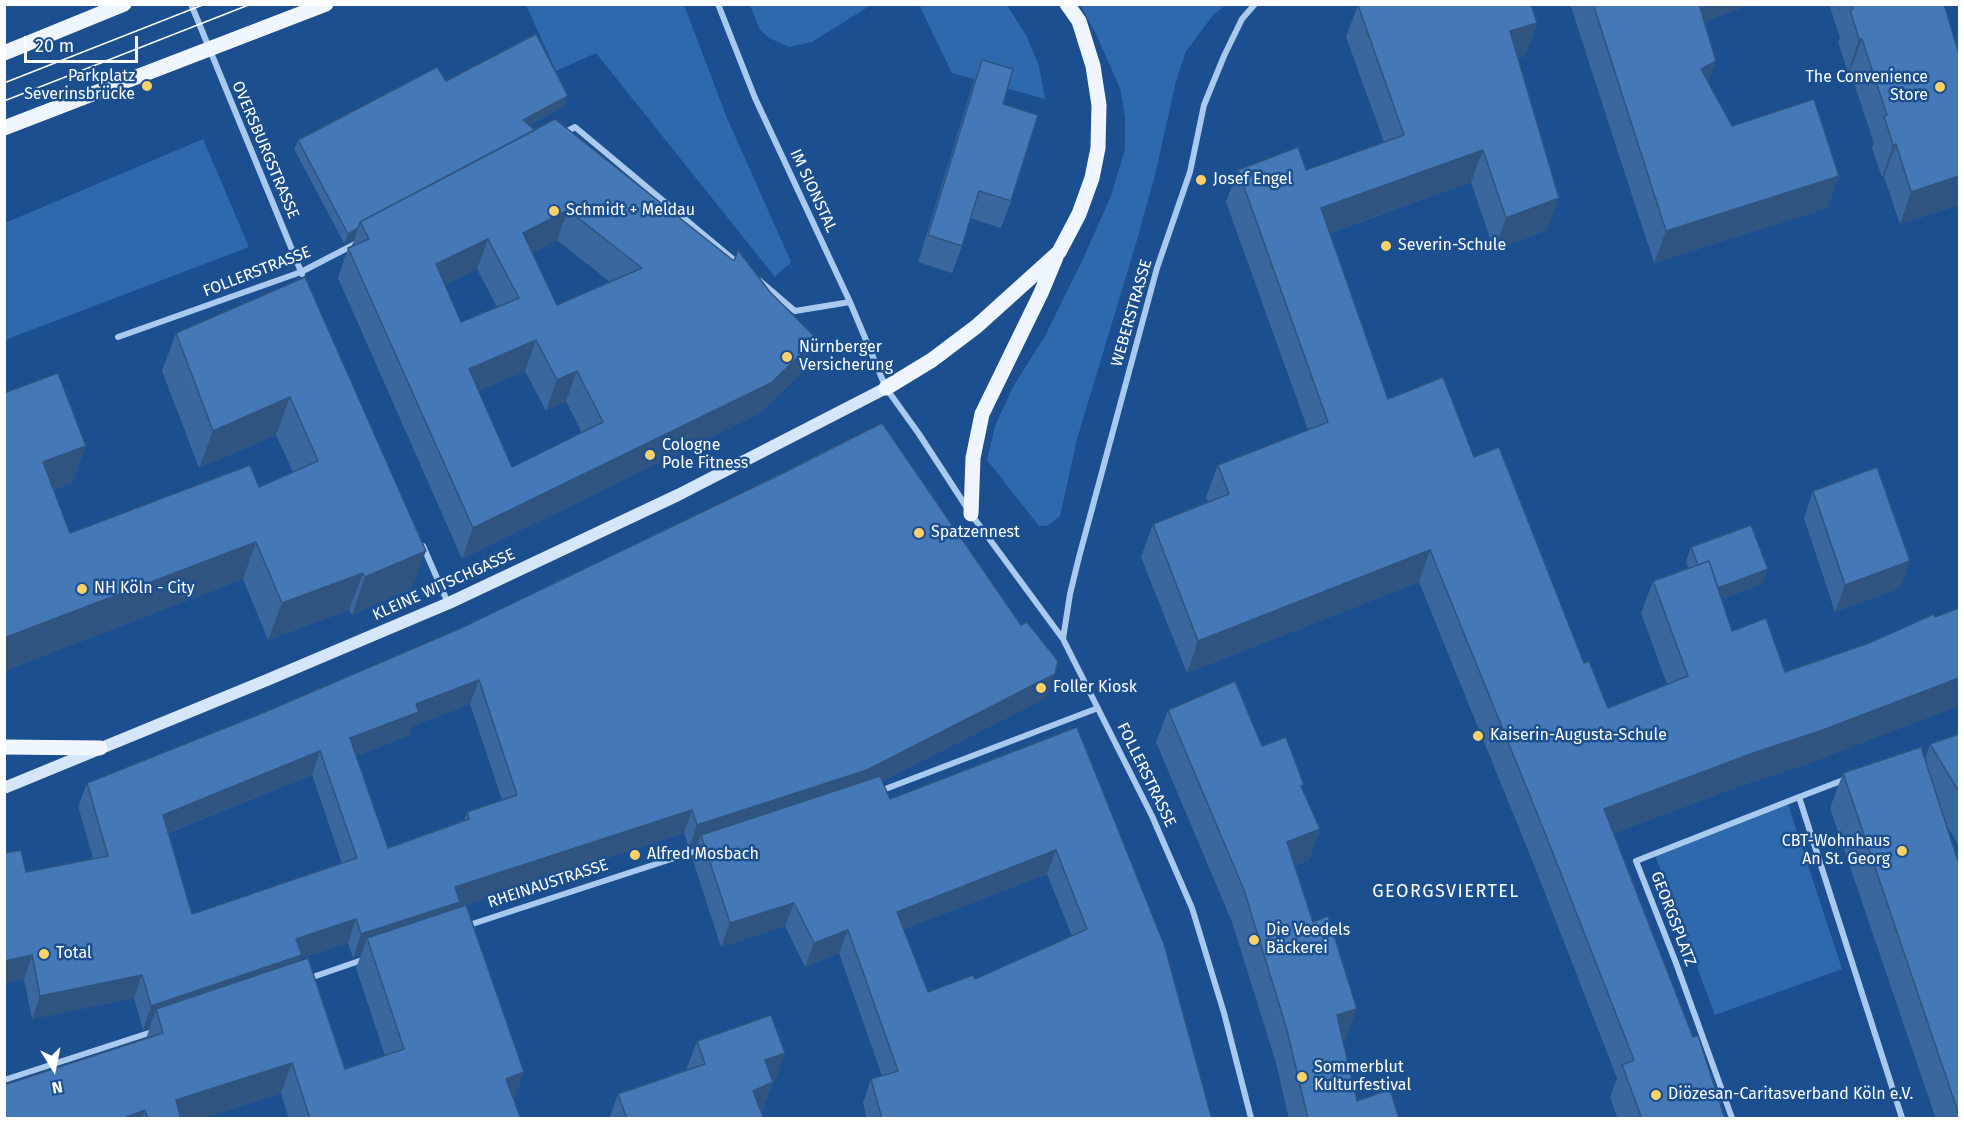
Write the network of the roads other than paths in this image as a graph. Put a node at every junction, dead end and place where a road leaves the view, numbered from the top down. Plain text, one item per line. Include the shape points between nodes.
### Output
1 (124, 4) edge
2 (190, 4) edge
3 (326, 4) edge
4 (718, 4) edge
5 (1067, 4) edge
6 (1255, 4) edge
7 (4, 53) edge
8 (4, 128) edge
9 (554, 138) edge
10 (364, 239) edge
11 (1059, 252) junction
12 (301, 272) junction
13 (306, 283) edge
14 (850, 302) junction
15 (118, 337) dead end
16 (886, 388) junction
17 (971, 514) junction
18 (421, 541) edge
19 (449, 603) junction
20 (1063, 639) junction
21 (1098, 708) junction
22 (4, 747) edge
23 (100, 748) junction
24 (1853, 777) edge
25 (4, 788) edge
26 (870, 794) edge
27 (1799, 796) junction
28 (712, 845) edge
29 (462, 927) edge
30 (372, 957) edge
31 (296, 983) edge
32 (164, 1028) edge
33 (4, 1080) edge
34 (1251, 1119) edge
35 (1732, 1119) edge
36 (1902, 1119) edge

1 - 7 main road
2 - 12 street, OVERSBURGSTRASSE
3 - 8 main road, bridge
4 - 14 street, IM SIONSTAL via 755,98
5 - 11 main road via 1078,21 1093,66 1098,148 1079,214
6 - 20 street, WEBERSTRASSE via 1242,19 1204,105 1190,171 1157,268 1079,557
9 - 14 street via 575,127 795,311
10 - 12 street, FOLLERSTRASSE
11 - 16 main road via 977,326
11 - 17 main road via 982,414 973,458
12 - 13 street, OVERSBURGSTRASSE
12 - 15 street, FOLLERSTRASSE
14 - 16 street, IM SIONSTAL
16 - 17 street, FOLLERSTRASSE
16 - 19 street, KLEINE WITSCHGASSE via 678,495
17 - 20 street, FOLLERSTRASSE
18 - 19 street
19 - 23 street, KLEINE WITSCHGASSE
20 - 21 street, FOLLERSTRASSE
21 - 26 street
21 - 34 street, FOLLERSTRASSE via 1192,908
22 - 23 main road
23 - 25 street, KLEINE WITSCHGASSE
24 - 27 street, GEORGSPLATZ
27 - 35 street, GEORGSPLATZ via 1635,861
27 - 36 street
28 - 29 street, RHEINAUSTRASSE
30 - 31 street
32 - 33 street

